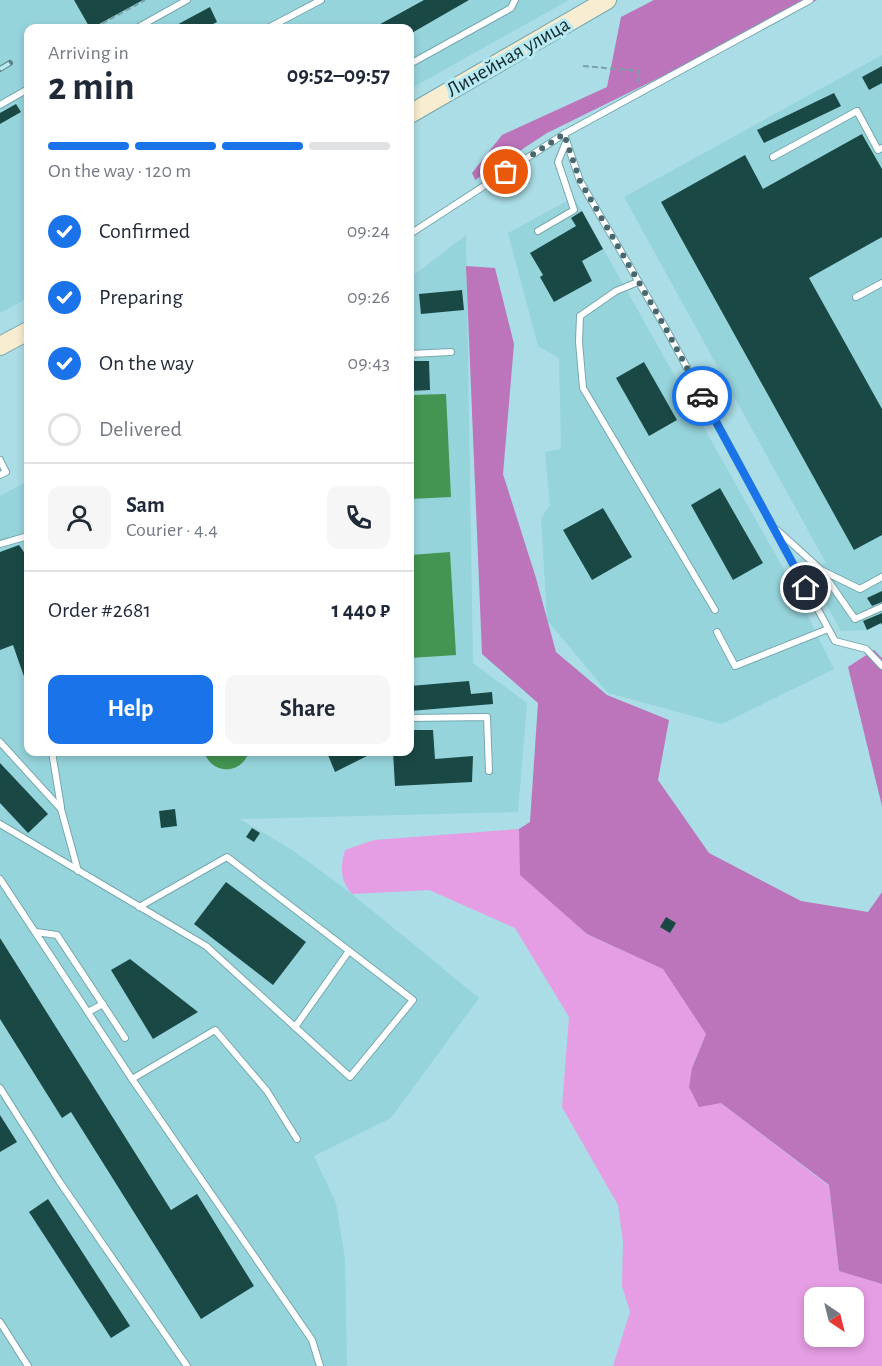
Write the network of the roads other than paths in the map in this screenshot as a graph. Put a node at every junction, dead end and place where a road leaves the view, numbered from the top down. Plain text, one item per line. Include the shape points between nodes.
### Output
1 (188, 0) edge
2 (321, 0) edge
3 (514, 0) edge
4 (607, 0) edge
5 (810, 0) edge
6 (144, 24) edge
7 (276, 24) edge
8 (414, 62) edge
9 (24, 91) edge
10 (0, 105) edge
11 (414, 112) edge
12 (565, 138) junction
13 (881, 152) edge
14 (773, 157) dead end
15 (538, 231) dead end
16 (414, 232) edge
17 (638, 282) junction
18 (882, 282) edge
19 (856, 297) dead end
20 (24, 333) edge
21 (0, 346) edge
22 (451, 352) dead end
23 (414, 354) edge
24 (0, 460) edge
25 (0, 475) edge
26 (772, 526) junction
27 (24, 537) edge
28 (0, 544) edge
29 (820, 569) junction
30 (882, 577) edge
31 (882, 607) edge
32 (715, 610) dead end
33 (828, 629) junction
34 (717, 632) dead end
35 (882, 666) edge
36 (414, 718) edge
37 (0, 742) edge
38 (53, 756) edge
39 (489, 771) dead end
40 (61, 809) junction
41 (0, 824) edge
42 (78, 871) junction
43 (0, 879) edge
44 (139, 907) junction
45 (36, 932) junction
46 (349, 951) junction
47 (103, 1004) junction
48 (88, 1012) junction
49 (295, 1027) junction
50 (125, 1038) dead end
51 (132, 1079) junction
52 (0, 1088) edge
53 (297, 1139) dead end
54 (0, 1322) edge
55 (28, 1366) edge
56 (187, 1366) edge
57 (320, 1366) edge

1 - 6 lane
2 - 7 lane
3 - 8 lane via 511,8
4 - 11 street, Линейная улица
5 - 12 lane via 636,94
9 - 10 lane
12 - 15 lane via 558,162 574,210
12 - 16 lane
12 - 17 lane via 580,181
13 - 14 lane via 857,111
17 - 26 lane
17 - 32 lane via 616,291 580,316 583,388
18 - 19 lane
20 - 21 street
22 - 23 lane
24 - 25 lane via 6,472
26 - 29 lane
26 - 33 lane
27 - 28 lane
29 - 30 lane via 860,589
29 - 31 lane via 855,619
33 - 34 lane via 735,666
33 - 35 lane via 834,641 866,649
36 - 39 lane via 487,717
37 - 40 lane
38 - 40 lane
40 - 42 lane
41 - 42 lane
42 - 44 lane
43 - 45 lane
44 - 46 lane via 227,857
44 - 49 lane via 206,946
45 - 47 lane via 57,935
45 - 48 lane
46 - 49 lane
46 - 49 lane via 412,1000 350,1077
47 - 48 lane
47 - 50 lane
48 - 51 lane
51 - 53 lane via 215,1030 267,1091
51 - 57 lane via 312,1340
52 - 56 lane
54 - 55 lane

